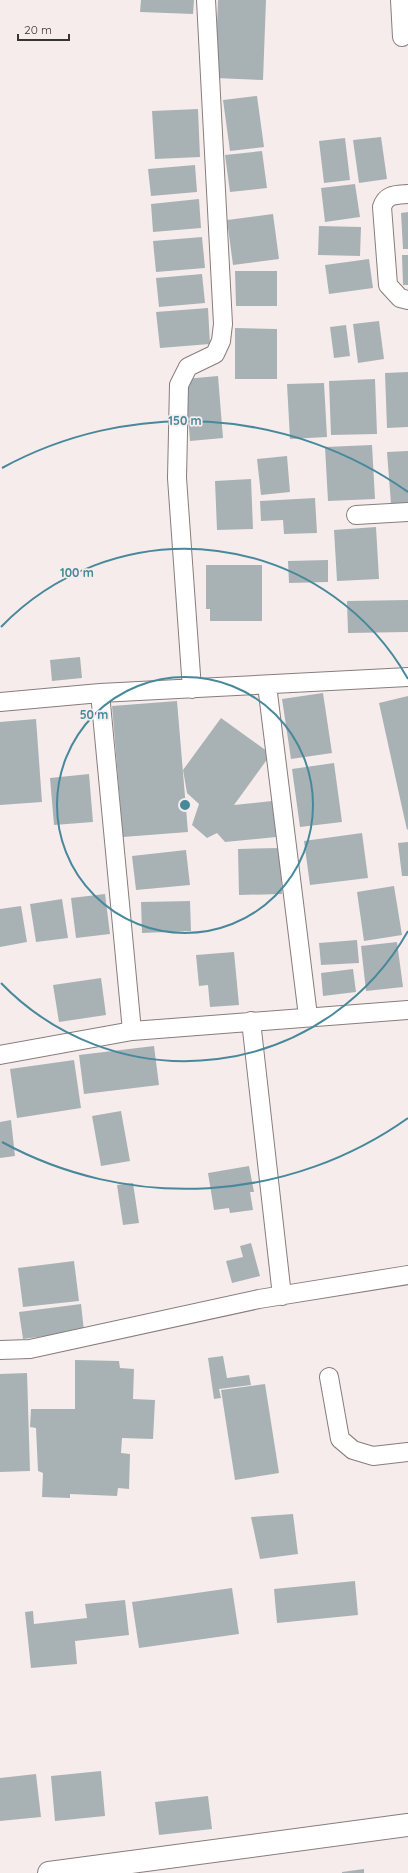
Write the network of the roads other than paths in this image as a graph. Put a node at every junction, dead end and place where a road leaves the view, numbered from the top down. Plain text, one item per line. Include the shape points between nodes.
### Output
1 (206, 0) edge
2 (400, 0) edge
3 (402, 37) dead end
4 (408, 194) edge
5 (408, 300) edge
6 (408, 512) edge
7 (356, 515) dead end
8 (408, 677) edge
9 (267, 685) junction
10 (192, 689) junction
11 (100, 693) junction
12 (0, 702) edge
13 (408, 1010) edge
14 (308, 1016) junction
15 (251, 1021) junction
16 (132, 1031) junction
17 (0, 1055) edge
18 (408, 1275) edge
19 (282, 1296) junction
20 (0, 1350) edge
21 (329, 1377) dead end
22 (408, 1452) edge
23 (408, 1825) edge
24 (74, 1871) edge
25 (49, 1873) edge

1 - 10 street via 222,324 221,341 215,354 188,367 179,385 177,478
2 - 3 street
4 - 5 street via 388,196 382,207 388,285 400,298
6 - 7 street
8 - 9 street
9 - 10 street
9 - 14 street
10 - 11 street
11 - 12 street
11 - 16 street
13 - 14 street
14 - 15 street
15 - 16 street
15 - 19 street
16 - 17 street
18 - 19 street
19 - 20 street via 30,1349
21 - 22 street via 340,1439 353,1450 373,1456
23 - 24 street
24 - 25 street

